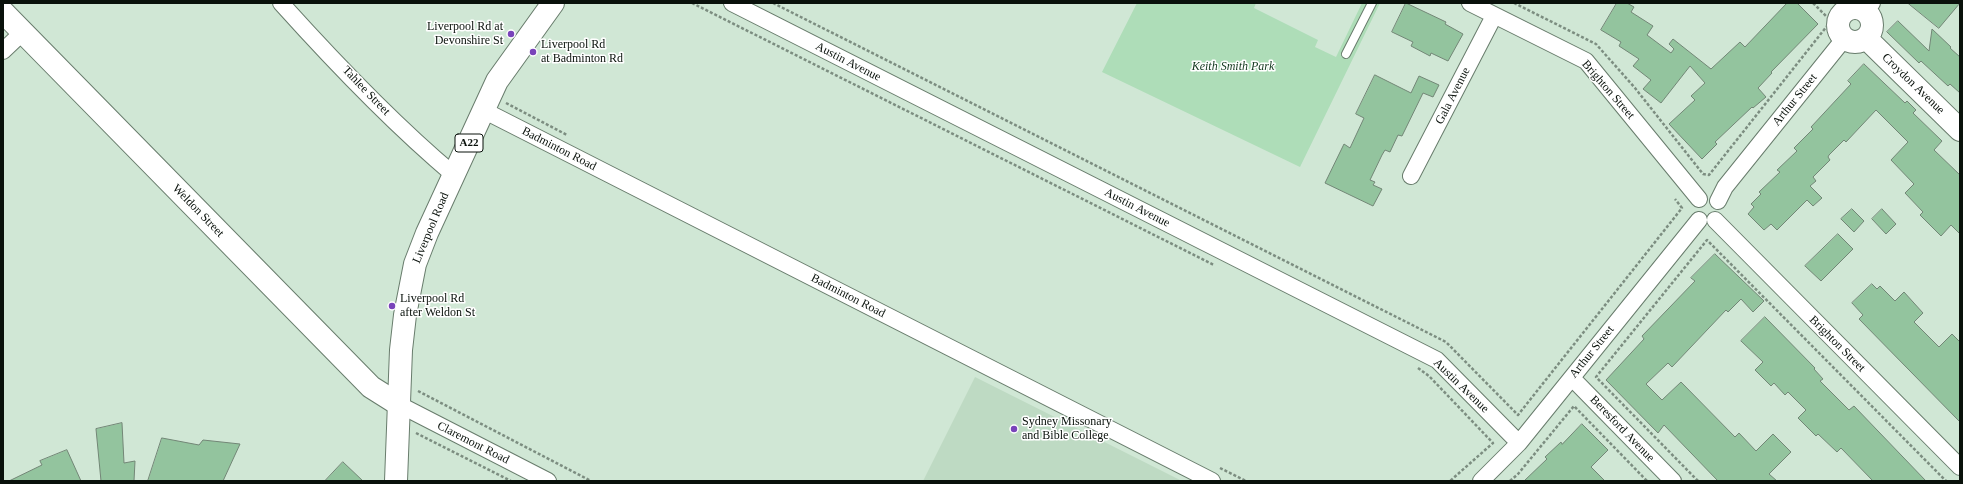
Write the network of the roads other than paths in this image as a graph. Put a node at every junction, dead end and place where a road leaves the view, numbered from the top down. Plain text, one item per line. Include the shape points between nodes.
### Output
1 (281, 3) edge
2 (553, 3) edge
3 (732, 3) edge
4 (1372, 3) edge
5 (1470, 3) edge
6 (1869, 7) edge
7 (3, 12) edge
8 (1835, 12) edge
9 (1494, 16) junction
10 (23, 32) junction
11 (1844, 38) junction
12 (1866, 38) junction
13 (3, 51) edge
14 (1346, 54) dead end
15 (483, 110) junction
16 (1960, 130) edge
17 (454, 175) junction
18 (1411, 176) dead end
19 (1699, 199) junction
20 (1718, 201) junction
21 (1699, 220) junction
22 (1715, 220) junction
23 (1572, 378) junction
24 (398, 404) junction
25 (1519, 443) junction
26 (1960, 467) edge
27 (1202, 479) edge
28 (396, 481) edge
29 (548, 481) edge
30 (1481, 481) edge
31 (1673, 481) edge

1 - 17 street, Tahlee Street via 376,102
2 - 15 main road, Liverpool Road / A22 via 508,64
3 - 25 street, Austin Avenue via 1437,360
4 - 14 lane
5 - 9 street, Brighton Street
6 - 8 main road
6 - 12 main road via 1872,27
7 - 10 main road, Weldon Street
8 - 11 main road via 1839,18 1838,29
9 - 18 street, Gala Avenue
9 - 19 street, Brighton Street via 1586,61
10 - 13 street
10 - 24 main road, Weldon Street via 371,387
11 - 12 main road via 1853,42
11 - 20 street, Arthur Street via 1725,187
12 - 16 main road, Croydon Avenue
15 - 17 main road, Liverpool Road / A22
15 - 27 street, Badminton Road
17 - 24 main road, Liverpool Road / A22 via 415,264 405,315
19 - 20 street via 1711,196
19 - 21 street via 1694,210
20 - 22 street via 1720,209
21 - 22 street via 1707,223
21 - 23 street, Arthur Street
22 - 26 street, Brighton Street
23 - 25 street, Arthur Street
23 - 31 street, Beresford Avenue
24 - 28 main road, Liverpool Road / A22
24 - 29 street, Claremont Road
25 - 30 street, Arthur Street

